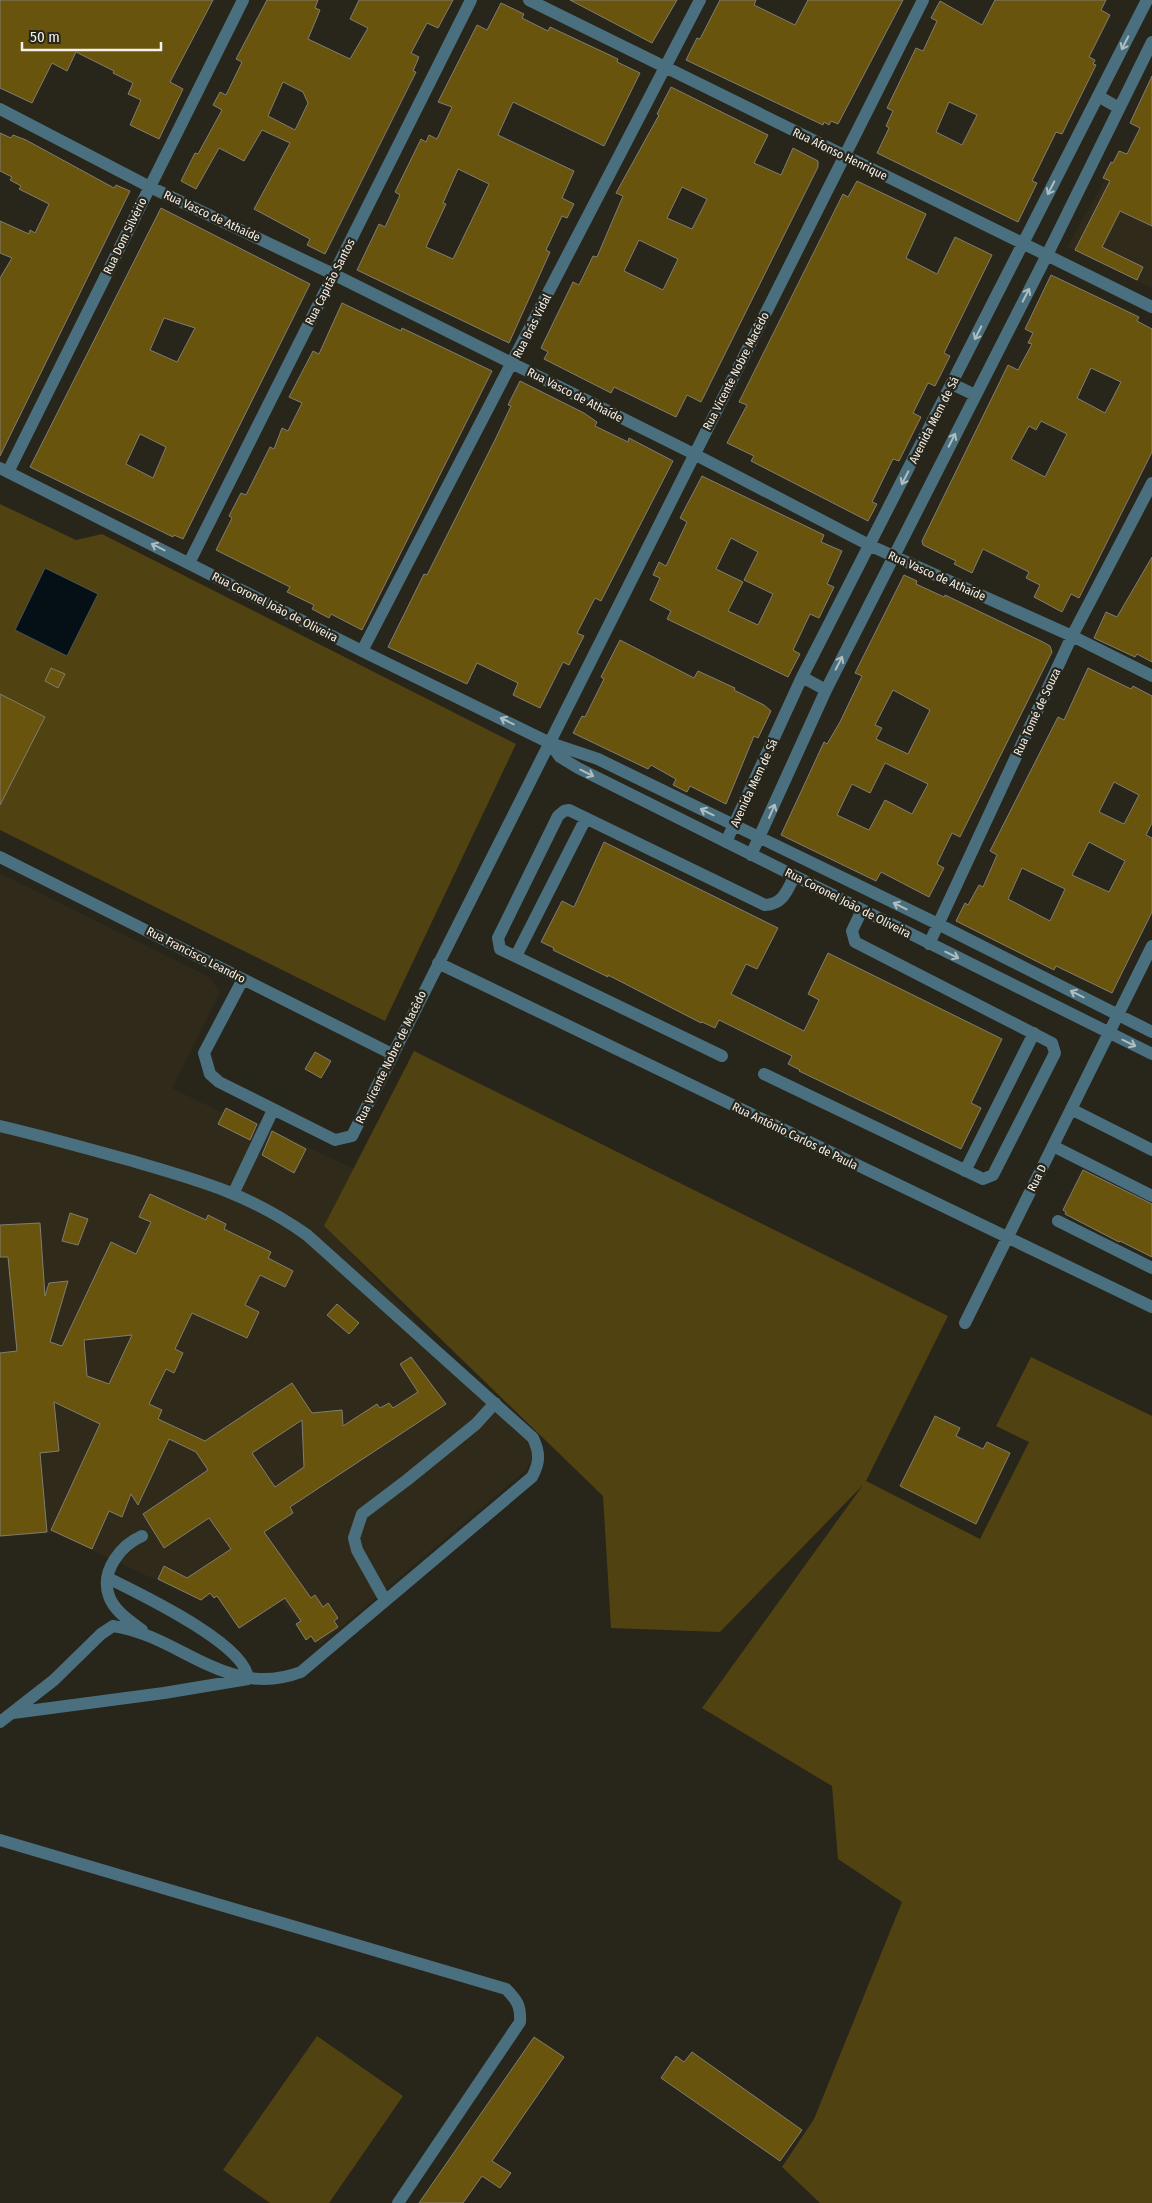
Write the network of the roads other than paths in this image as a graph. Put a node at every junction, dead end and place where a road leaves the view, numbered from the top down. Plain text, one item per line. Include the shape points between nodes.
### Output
1 (243, 0) edge
2 (470, 0) edge
3 (529, 0) edge
4 (700, 0) edge
5 (923, 0) edge
6 (1147, 0) edge
7 (1152, 42) edge
8 (666, 68) junction
9 (1098, 96) junction
10 (1119, 108) junction
11 (0, 109) edge
12 (844, 156) junction
13 (150, 187) junction
14 (1022, 244) junction
15 (1047, 255) junction
16 (334, 274) junction
17 (1152, 308) edge
18 (512, 363) junction
19 (952, 384) junction
20 (976, 395) junction
21 (694, 454) junction
22 (4, 470) edge
23 (1152, 483) edge
24 (870, 546) junction
25 (893, 556) junction
26 (189, 563) junction
27 (1072, 636) junction
28 (362, 651) junction
29 (1152, 676) edge
30 (802, 677) junction
31 (826, 690) junction
32 (550, 743) junction
33 (586, 818) junction
34 (734, 826) junction
35 (759, 838) junction
36 (726, 842) junction
37 (751, 855) junction
38 (0, 857) edge
39 (794, 876) junction
40 (862, 910) junction
41 (938, 924) junction
42 (929, 944) junction
43 (1152, 946) edge
44 (516, 956) junction
45 (438, 963) junction
46 (243, 979) junction
47 (1118, 1015) junction
48 (1152, 1032) edge
49 (1034, 1033) junction
50 (1108, 1033) junction
51 (392, 1054) junction
52 (1152, 1054) edge
53 (722, 1056) dead end
54 (764, 1074) dead end
55 (1071, 1109) junction
56 (273, 1110) junction
57 (0, 1126) edge
58 (1053, 1146) junction
59 (1152, 1150) edge
60 (965, 1170) junction
61 (234, 1192) junction
62 (1152, 1196) edge
63 (1058, 1221) dead end
64 (1007, 1238) junction
65 (1152, 1268) edge
66 (1152, 1307) edge
67 (965, 1323) dead end
68 (495, 1403) junction
69 (142, 1536) dead end
70 (108, 1578) junction
71 (385, 1600) junction
72 (148, 1635) junction
73 (248, 1679) junction
74 (10, 1714) junction
75 (0, 1722) edge
76 (0, 1840) edge
77 (398, 2203) edge

1 - 13 street, Rua Dom Silvério
2 - 16 street, Rua Capitão Santos
3 - 8 street, Rua Afonso Henrique
4 - 8 street, Rua Brás Vidal
5 - 12 street, Rua Vicente Nobre Macêdo
6 -> 9 street, Avenida Mem de Sá
7 - 10 street, Avenida Mem de Sá
8 - 12 street, Rua Afonso Henrique
8 - 18 street, Rua Brás Vidal
9 - 10 street
9 -> 14 street, Avenida Mem de Sá
10 - 15 street, Avenida Mem de Sá
11 - 13 street, Rua Vasco de Athaíde
12 - 14 street, Rua Afonso Henrique
12 - 21 street, Rua Vicente Nobre Macêdo
13 - 16 street, Rua Vasco de Athaíde
13 - 22 street, Rua Dom Silvério
14 - 15 street, Rua Afonso Henrique
14 -> 19 street, Avenida Mem de Sá
15 - 17 street, Rua Afonso Henrique
20 -> 15 street, Avenida Mem de Sá
16 - 18 street, Rua Vasco de Athaíde
16 - 26 street, Rua Capitão Santos
18 - 21 street, Rua Vasco de Athaíde
18 - 28 street, Rua Brás Vidal
19 - 20 street
19 -> 24 street, Avenida Mem de Sá
25 -> 20 street, Avenida Mem de Sá
21 - 24 street, Rua Vasco de Athaíde
21 - 32 street, Rua Vicente Nobre Macêdo
26 -> 22 street, Rua Coronel João de Oliveira
23 - 27 street, Rua Tomé de Souza
24 - 25 street, Rua Vasco de Athaíde
24 - 30 street, Avenida Mem de Sá
25 - 27 street, Rua Vasco de Athaíde
31 -> 25 street, Avenida Mem de Sá
26 - 28 street, Rua Coronel João de Oliveira
27 - 29 street, Rua Vasco de Athaíde
27 - 41 street, Rua Tomé de Souza
32 -> 28 street, Rua Coronel João de Oliveira
30 - 31 street
30 - 34 street, Avenida Mem de Sá
35 -> 31 street, Avenida Mem de Sá
34 -> 32 street, Rua Coronel João de Oliveira via 598,759
32 -> 36 street, Rua Coronel João de Oliveira via 560,756 578,768
32 - 45 street, Rua Vicente Nobre de Macêdo
33 - 39 street via 765,905 782,900
33 - 44 street
33 - 44 street via 569,810 558,816 498,938 500,949
34 - 35 street, Rua Coronel João de Oliveira
34 - 36 street, Avenida Mem de Sá
35 - 37 street, Avenida Mem de Sá
41 -> 35 street, Rua Coronel João de Oliveira
36 - 37 street, Rua Coronel João de Oliveira
37 - 39 street, Rua Coronel João de Oliveira
38 - 46 street, Rua Francisco Leandro
39 - 40 street, Rua Coronel João de Oliveira
40 - 42 street, Rua Coronel João de Oliveira
40 - 49 street via 852,931 855,942
41 - 42 street, Rua Tomé de Souza
47 -> 41 street, Rua Coronel João de Oliveira
42 -> 50 street, Rua Coronel João de Oliveira
43 - 47 street, Rua D
44 - 53 street
45 - 51 street, Rua Vicente Nobre de Macêdo
45 - 64 street, Rua Antônio Carlos de Paula
46 - 51 street, Rua Francisco Leandro
46 - 56 street, Rua Vicente Nobre de Macêdo via 204,1054 206,1066 218,1082
47 - 48 street, Rua Coronel João de Oliveira
47 - 50 street, Rua D
49 - 60 street
49 - 60 street via 1052,1043 1055,1053 993,1175 983,1179
50 -> 52 street, Rua Coronel João de Oliveira
50 - 55 street, Rua D
51 - 56 street, Rua Vicente Nobre de Macêdo via 352,1136 344,1140 335,1140
54 - 60 street
55 - 58 street, Rua D
55 - 59 street
56 - 61 street
57 - 61 street
58 - 62 street
58 - 64 street, Rua D
61 - 68 street via 277,1214 307,1236
63 - 65 street
64 - 66 street, Rua Antônio Carlos de Paula
64 - 67 street, Rua D
68 - 71 street via 476,1424 362,1514 354,1538 357,1550
68 - 71 street via 533,1438 539,1450 538,1466 532,1477
69 - 70 street via 134,1539 113,1560
70 - 72 street via 109,1596 121,1614
70 - 73 street via 189,1619 238,1658 248,1670
71 - 73 street via 301,1672 276,1679
72 - 73 street via 220,1671
72 - 74 street via 113,1626 35,1696
73 - 74 street
74 - 75 street
76 - 77 street via 506,1989 521,2009 520,2022

